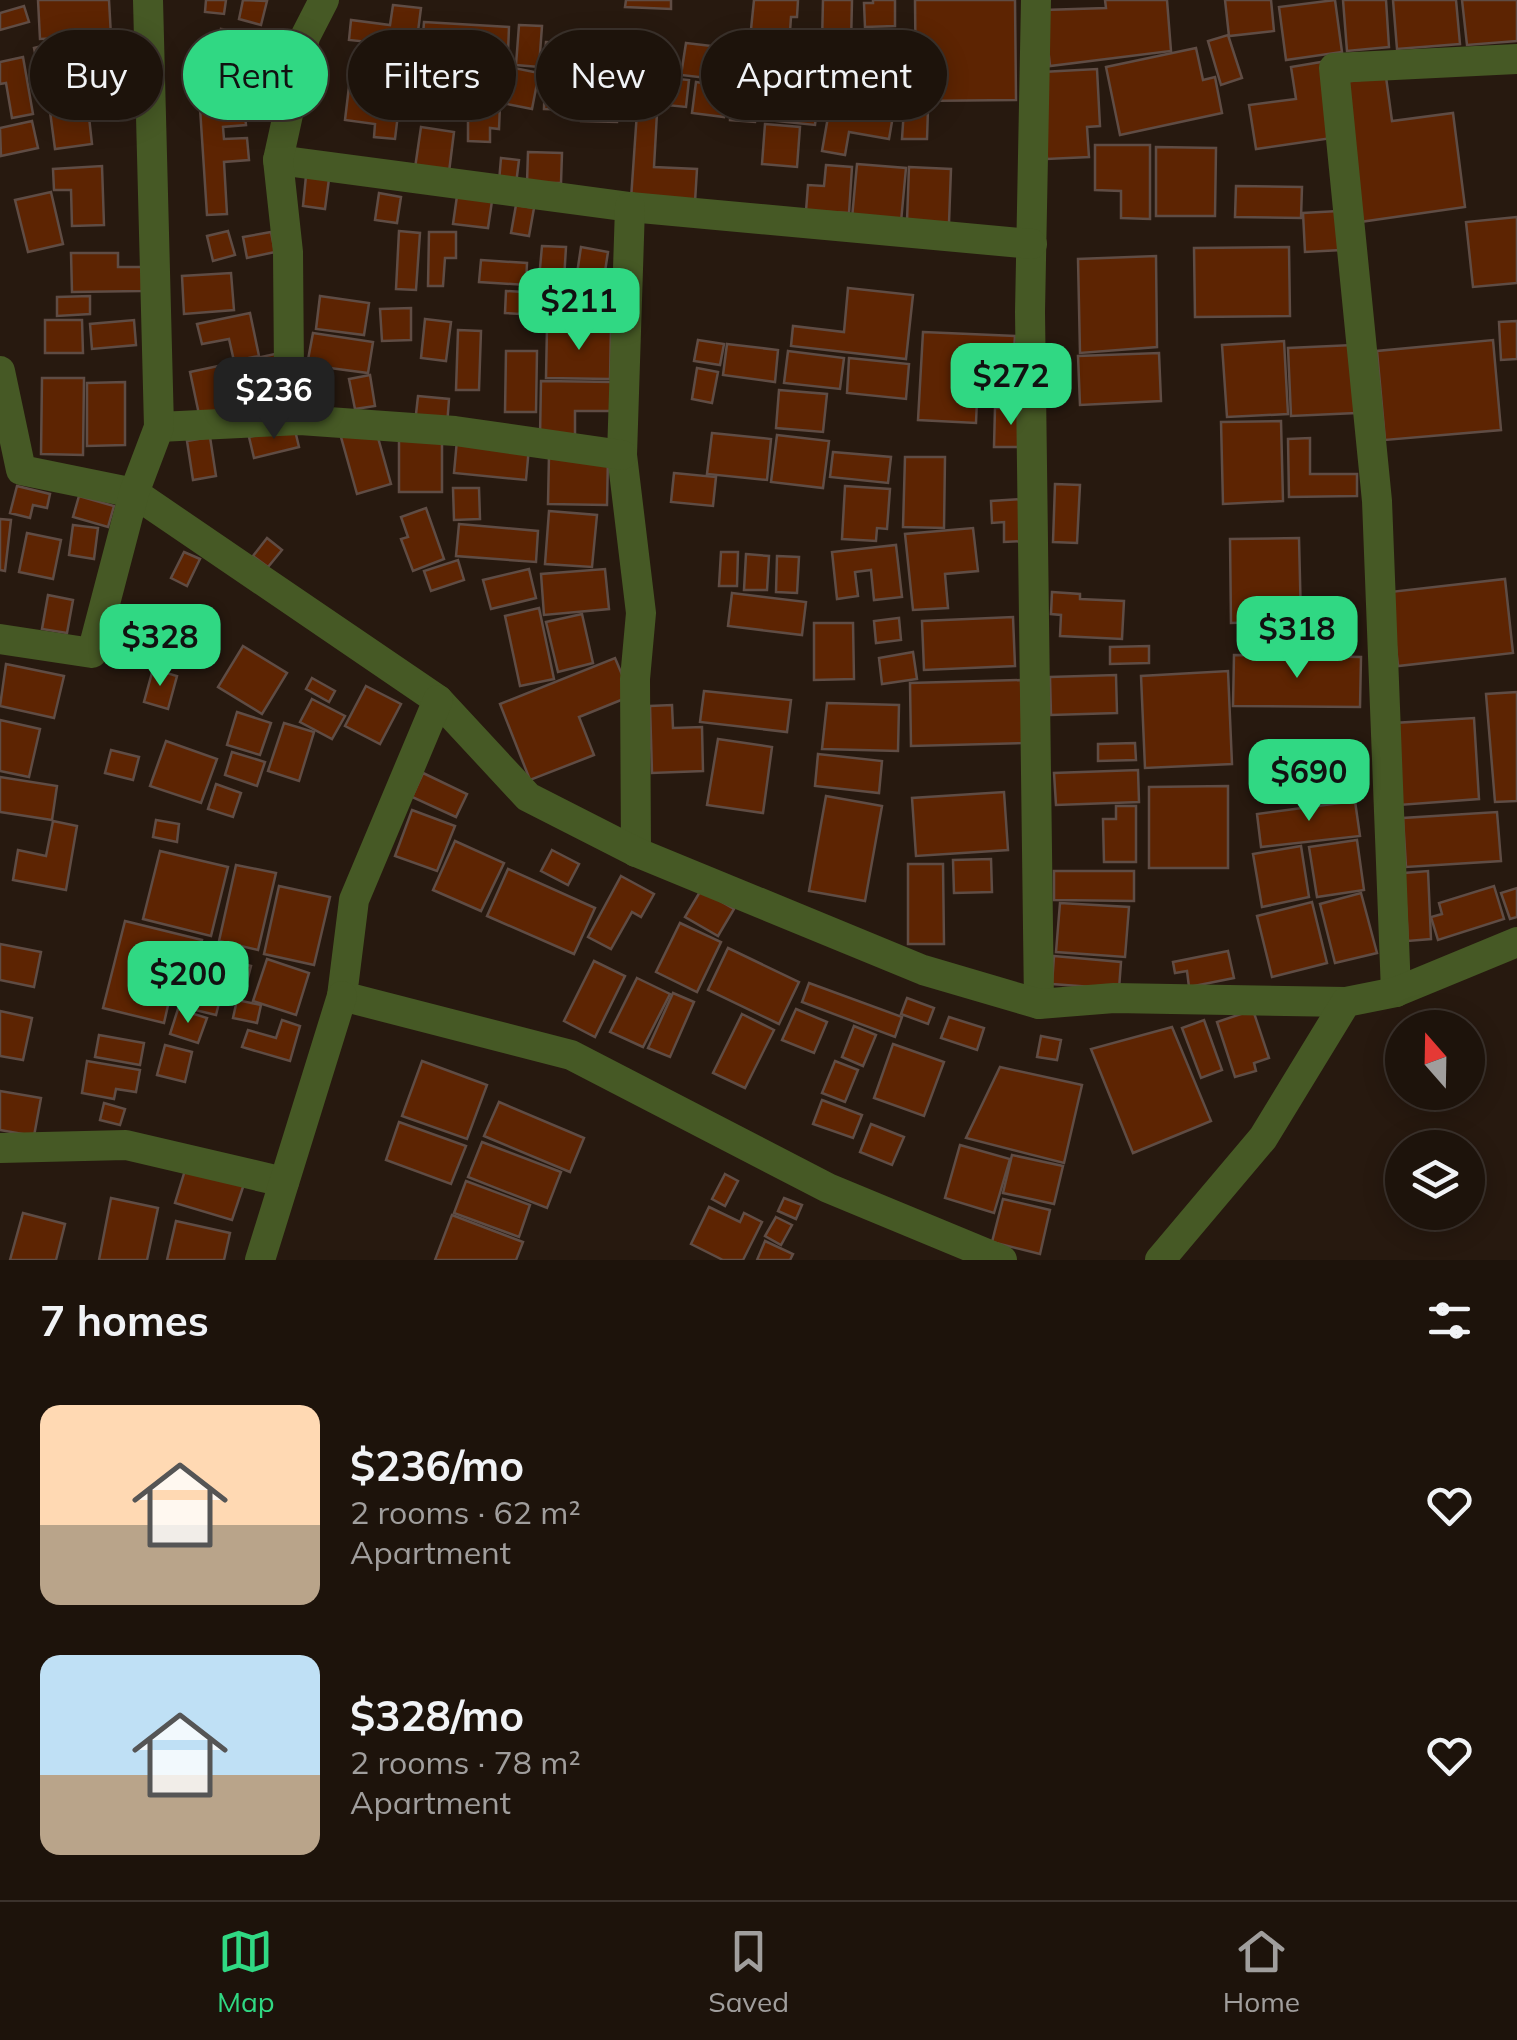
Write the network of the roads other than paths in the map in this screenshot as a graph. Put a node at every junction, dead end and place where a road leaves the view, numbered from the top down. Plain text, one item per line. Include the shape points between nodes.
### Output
1 (148, 0) edge
2 (324, 0) edge
3 (1036, 0) edge
4 (1517, 58) edge
5 (278, 160) junction
6 (630, 207) junction
7 (1032, 244) junction
8 (0, 371) edge
9 (300, 420) junction
10 (159, 426) junction
11 (622, 455) junction
12 (134, 493) junction
13 (0, 639) edge
14 (438, 700) junction
15 (636, 852) junction
16 (1517, 942) edge
17 (1396, 992) junction
18 (342, 996) junction
19 (1346, 1002) junction
20 (1039, 1004) junction
21 (0, 1148) edge
22 (284, 1182) junction
23 (260, 1260) edge
24 (1002, 1260) edge
25 (1160, 1260) edge

1 - 10 street
2 - 5 street via 305,37
3 - 7 street
4 - 17 street via 1334,68 1377,501
5 - 6 street
5 - 9 street via 288,252 289,372
6 - 7 street
6 - 11 street
7 - 20 street
8 - 12 street via 21,470
9 - 10 street
9 - 11 street via 455,431
10 - 12 street
11 - 15 street via 641,613
12 - 13 street via 92,653
12 - 14 street
14 - 15 street via 528,797
14 - 18 street via 354,900
15 - 20 street via 923,970
16 - 17 street
17 - 19 street
18 - 22 street
18 - 24 street via 572,1056 828,1188
19 - 20 street via 1114,998
19 - 25 street via 1264,1138
21 - 22 street via 126,1144
22 - 23 street

